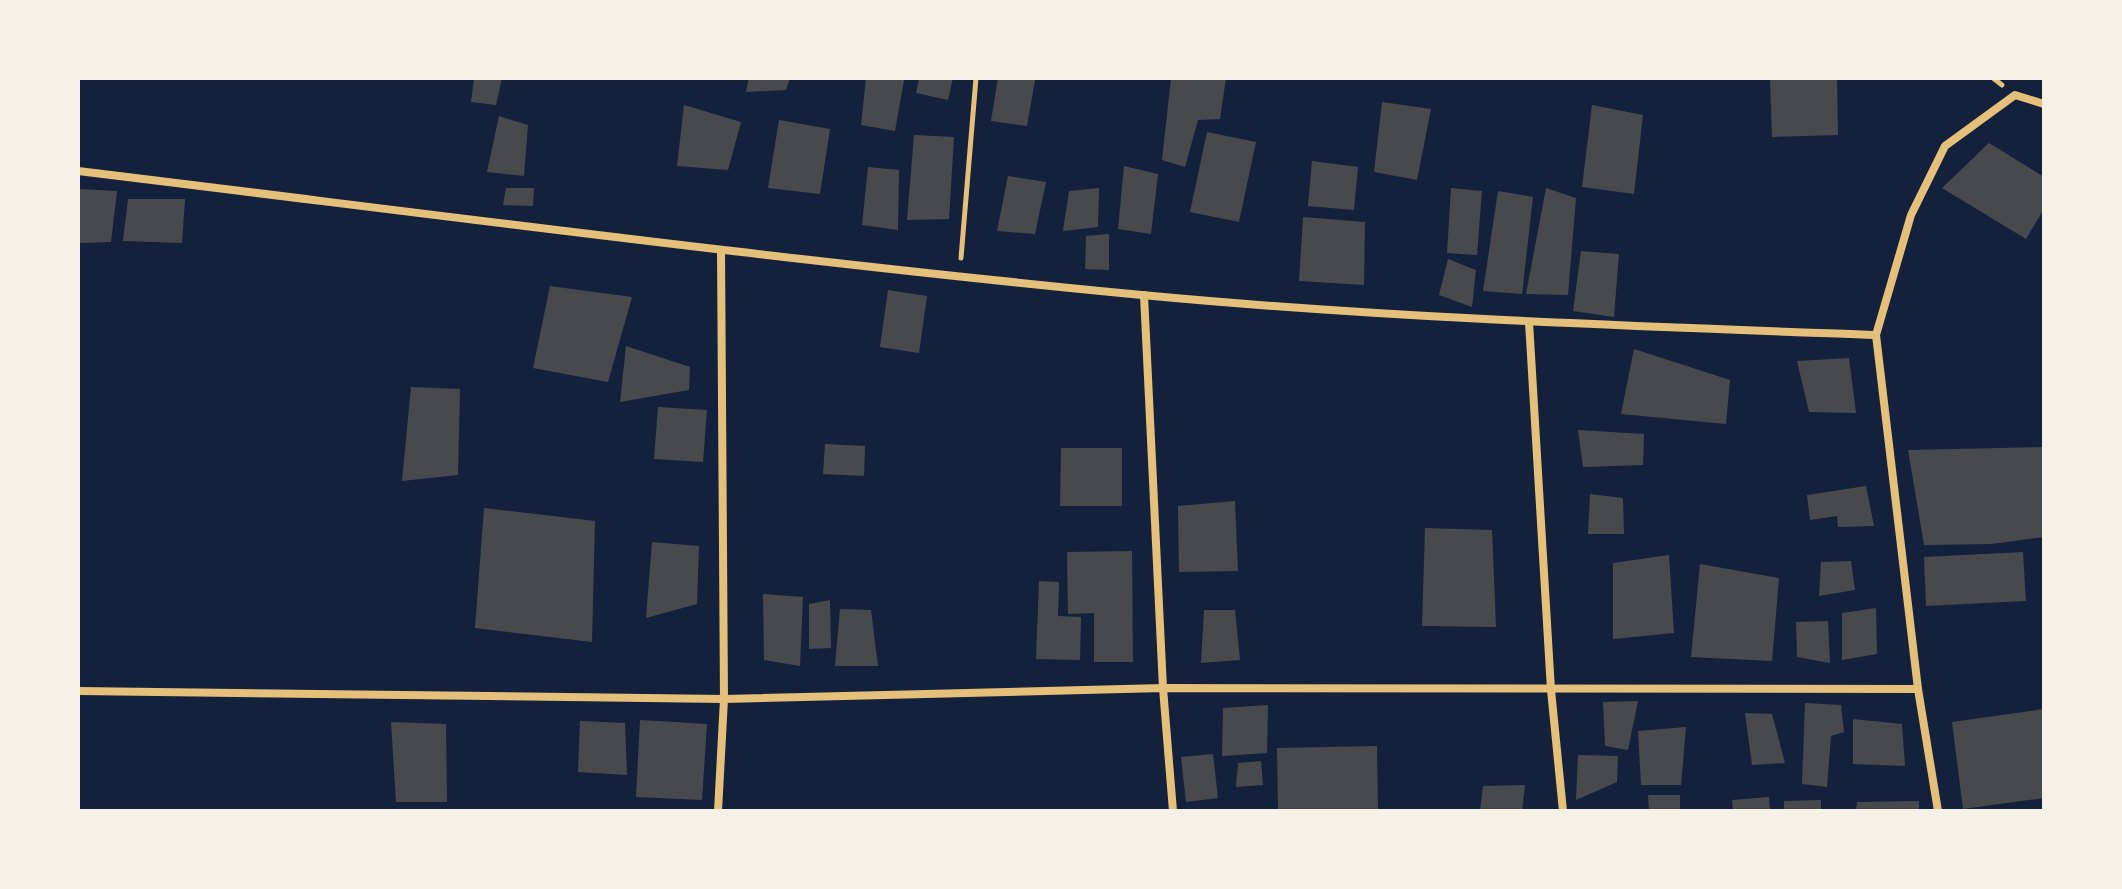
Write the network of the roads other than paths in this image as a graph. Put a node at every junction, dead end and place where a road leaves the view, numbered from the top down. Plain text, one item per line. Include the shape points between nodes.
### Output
1 (2044, 104) edge
2 (78, 171) edge
3 (721, 250) junction
4 (1144, 295) junction
5 (1529, 322) junction
6 (1876, 335) junction
7 (1163, 688) junction
8 (1918, 689) junction
9 (1551, 690) junction
10 (78, 691) edge
11 (724, 699) junction
12 (718, 811) edge
13 (1173, 811) edge
14 (1563, 811) edge
15 (1938, 811) edge

1 - 6 street via 2015,95 1945,146 1911,215
2 - 3 street
3 - 4 street
3 - 11 street
4 - 5 street
4 - 7 street
5 - 6 street
5 - 9 street
6 - 8 street
7 - 9 street
7 - 11 street
7 - 13 street
8 - 9 street
8 - 15 street
9 - 14 street
10 - 11 street
11 - 12 street

